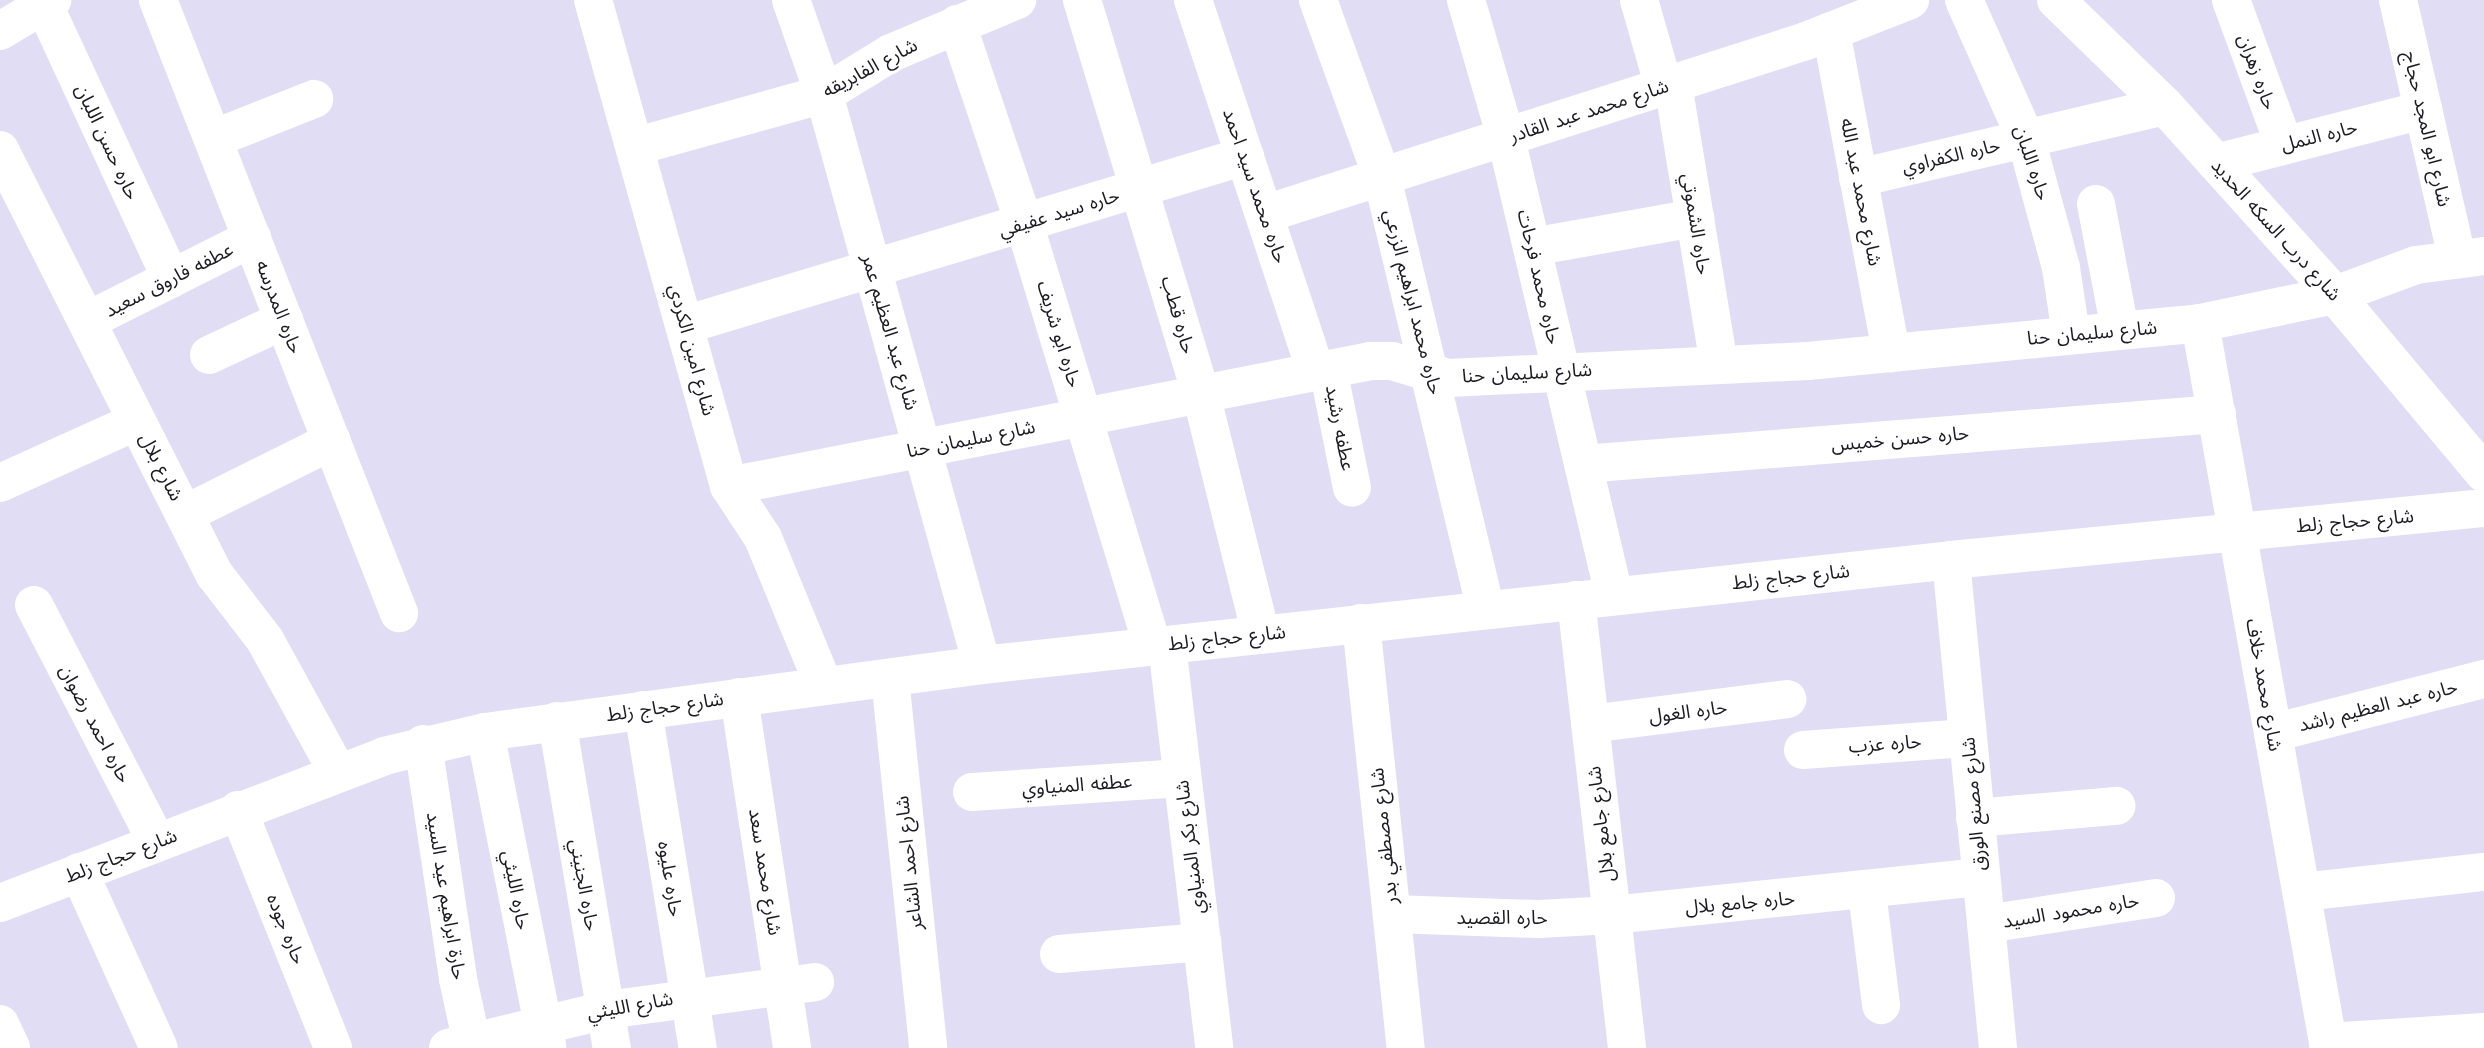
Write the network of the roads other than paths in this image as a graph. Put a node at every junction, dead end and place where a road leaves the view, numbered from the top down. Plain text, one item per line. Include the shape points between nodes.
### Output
1 (158, 0) edge
2 (593, 0) edge
3 (791, 0) edge
4 (1017, 0) edge
5 (1082, 0) edge
6 (1193, 0) edge
7 (1318, 0) edge
8 (1639, 0) edge
9 (1910, 0) edge
10 (1965, 0) edge
11 (2056, 0) edge
12 (2231, 0) edge
13 (2398, 0) edge
14 (1476, 2) edge
15 (48, 3) edge
16 (957, 24) junction
17 (0, 31) edge
18 (1831, 32) junction
19 (1668, 86) junction
20 (824, 94) junction
21 (314, 99) dead end
22 (2165, 106) junction
23 (2423, 110) junction
24 (1506, 138) junction
25 (213, 139) junction
26 (2026, 139) junction
27 (2284, 145) junction
28 (637, 146) junction
29 (0, 150) edge
30 (1245, 156) junction
31 (2216, 163) junction
32 (1382, 177) junction
33 (1858, 178) junction
34 (1141, 188) junction
35 (2096, 204) dead end
36 (1265, 214) junction
37 (1695, 218) junction
38 (1024, 223) junction
39 (252, 238) junction
40 (1532, 247) junction
41 (2470, 257) edge
42 (872, 269) junction
43 (172, 279) junction
44 (2335, 295) junction
45 (284, 320) junction
46 (87, 321) junction
47 (2200, 323) junction
48 (685, 325) junction
49 (2120, 330) junction
50 (2071, 334) junction
51 (1891, 353) junction
52 (209, 355) dead end
53 (1719, 365) junction
54 (1322, 370) junction
55 (1561, 370) junction
56 (1432, 375) junction
57 (1201, 394) junction
58 (2217, 414) junction
59 (1085, 417) junction
60 (137, 421) junction
61 (332, 442) junction
62 (922, 449) junction
63 (1583, 464) junction
64 (2484, 473) edge
65 (0, 484) edge
66 (729, 486) junction
67 (1352, 488) dead end
68 (2484, 508) edge
69 (185, 514) junction
70 (2237, 532) junction
71 (1951, 560) junction
72 (1614, 596) junction
73 (1576, 600) junction
74 (34, 605) dead end
75 (1486, 610) junction
76 (399, 613) dead end
77 (1361, 623) junction
78 (1261, 635) junction
79 (1160, 646) junction
80 (982, 666) junction
81 (890, 678) junction
82 (2484, 679) edge
83 (824, 686) junction
84 (739, 697) junction
85 (1787, 699) dead end
86 (642, 710) junction
87 (556, 721) junction
88 (1590, 724) junction
89 (485, 732) junction
90 (2273, 733) junction
91 (1968, 738) junction
92 (423, 744) junction
93 (1803, 750) dead end
94 (338, 773) junction
95 (1182, 778) junction
96 (972, 792) dead end
97 (2116, 806) dead end
98 (238, 810) junction
99 (1975, 818) junction
100 (157, 842) junction
101 (79, 872) junction
102 (2484, 872) edge
103 (1981, 877) junction
104 (1867, 891) junction
105 (2302, 892) junction
106 (2156, 898) dead end
107 (0, 903) edge
108 (1393, 914) junction
109 (1612, 915) junction
110 (1986, 924) junction
111 (1202, 942) junction
112 (1059, 954) dead end
113 (799, 984) junction
114 (690, 996) junction
115 (1881, 1005) dead end
116 (606, 1010) junction
117 (0, 1024) edge
118 (2484, 1032) edge
119 (545, 1035) edge
120 (2329, 1045) edge
121 (464, 1046) edge
122 (11, 1048) edge
123 (159, 1048) edge
124 (333, 1048) edge
125 (612, 1048) edge
126 (698, 1048) edge
127 (792, 1048) edge
128 (928, 1048) edge
129 (1214, 1048) edge
130 (1406, 1048) edge
131 (1627, 1048) edge
132 (1998, 1048) edge

1 - 25 street, حاره المدرسه
2 - 28 street, شارع امين الكردي
3 - 20 street, شارع عبد العظيم عمر
4 - 16 street, شارع الفابريقه
5 - 34 street, حاره قطب
6 - 30 street, حاره محمد سيد احمد
7 - 32 street, حاره محمد ابراهيم الزرعي
8 - 19 street, حاره الشموتي
9 - 18 street, شارع محمد عبد القادر
10 - 26 street, حاره اللبان
11 - 22 street, شارع درب السكه الحديد
12 - 27 street, حاره زهران
13 - 23 street, شارع ابو المجد حجاج
14 - 24 street, حاره محمد فرحات
15 - 17 street
15 - 43 street, حاره حسن اللبان
16 - 20 street, شارع الفابريقه via 891,53
16 - 38 street, حاره ابو شريف
18 - 19 street, شارع محمد عبد القادر
18 - 33 street, شارع محمد عبد الله
19 - 24 street, شارع محمد عبد القادر
19 - 37 street, حاره الشموتي
20 - 28 street, شارع الفابريقه
20 - 42 street, شارع عبد العظيم عمر
21 - 25 street
22 - 26 street, حاره الكفراوي
22 - 31 street, شارع درب السكه الحديد
23 - 27 street, حاره النمل
23 - 41 street, شارع ابو المجد حجاج
24 - 32 street, شارع محمد عبد القادر
24 - 40 street, حاره محمد فرحات
25 - 39 street, حاره المدرسه
26 - 33 street, حاره الكفراوي
26 - 50 street, حاره اللبان via 2061,268
27 - 31 street, حاره النمل
28 - 48 street, شارع امين الكردي
29 - 46 street, شارع بلال
30 - 34 street, حاره سيد عفيفي
30 - 36 street, حاره محمد سيد احمد
31 - 44 street, شارع درب السكه الحديد
32 - 36 street, شارع محمد عبد القادر
32 - 56 street, حاره محمد ابراهيم الزرعي
33 - 51 street, شارع محمد عبد الله
34 - 38 street, حاره سيد عفيفي
34 - 57 street, حاره قطب
35 - 49 street
36 - 54 street, حاره محمد سيد احمد
37 - 40 street
37 - 53 street, حاره الشموتي
38 - 42 street, حاره سيد عفيفي
38 - 59 street, حاره ابو شريف
39 - 43 street, عطفه فاروق سعيد
39 - 45 street, حاره المدرسه
40 - 55 street, حاره محمد فرحات
41 - 44 street, شارع سليمان حنا via 2416,265
42 - 48 street, حاره سيد عفيفي
42 - 62 street, شارع عبد العظيم عمر
43 - 46 street, عطفه فاروق سعيد
44 - 47 street, شارع سليمان حنا
44 - 64 street, شارع درب السكه الحديد
45 - 52 street
45 - 61 street, حاره المدرسه
46 - 60 street, شارع بلال
47 - 49 street, شارع سليمان حنا
47 - 58 street, شارع محمد خلاف
48 - 66 street, شارع امين الكردي
49 - 50 street, شارع سليمان حنا
50 - 51 street, شارع سليمان حنا
51 - 53 street, شارع سليمان حنا
53 - 55 street, شارع سليمان حنا
54 - 56 street, شارع سليمان حنا via 1392,361
54 - 57 street, شارع سليمان حنا
54 - 67 street, عطفه رشيد
55 - 56 street, شارع سليمان حنا via 1448,378
55 - 63 street, حاره محمد فرحات
56 - 75 street, حاره محمد ابراهيم الزرعي
57 - 59 street, شارع سليمان حنا
57 - 78 street, حاره قطب
58 - 63 street, حاره حسن خميس
58 - 70 street, شارع محمد خلاف
59 - 62 street, شارع سليمان حنا
59 - 79 street, حاره ابو شريف
60 - 65 street
60 - 69 street, شارع بلال
61 - 69 street
61 - 76 street, حاره المدرسه
62 - 66 street, شارع سليمان حنا
62 - 80 street, شارع عبد العظيم عمر
63 - 72 street, حاره محمد فرحات
66 - 83 street, شارع امين الكردي via 763,538
68 - 70 street, شارع حجاج زلط
69 - 94 street, شارع بلال via 215,575 265,640
70 - 71 street, شارع حجاج زلط
70 - 90 street, شارع محمد خلاف
71 - 72 street, شارع حجاج زلط
71 - 91 street, شارع مصنع الورق
72 - 73 street, شارع حجاج زلط
73 - 75 street, شارع حجاج زلط
73 - 88 street, شارع جامع بلال
74 - 100 street, حاره احمد رضوان
75 - 77 street, شارع حجاج زلط
77 - 78 street, شارع حجاج زلط
77 - 108 street, شارع مصطفي بدر
78 - 79 street, شارع حجاج زلط
79 - 80 street, شارع حجاج زلط
79 - 95 street, شارع بكر المنياوي
80 - 81 street, شارع حجاج زلط
81 - 83 street, شارع حجاج زلط
81 - 128 street, شارع احمد الشاعر
82 - 90 street, حاره عبد العظيم راشد
83 - 84 street, شارع حجاج زلط
84 - 86 street, شارع حجاج زلط
84 - 113 street, شارع محمد سعد
85 - 88 street, حاره الغول
86 - 87 street, شارع حجاج زلط
86 - 114 street, حاره عليوه
87 - 89 street, شارع حجاج زلط
87 - 116 street, حاره الجنيني
88 - 109 street, شارع جامع بلال
89 - 92 street, شارع حجاج زلط
89 - 119 street, حاره الليثي
90 - 105 street, شارع محمد خلاف
91 - 93 street, حاره عزب
91 - 99 street, شارع مصنع الورق
92 - 94 street, شارع حجاج زلط
92 - 121 street, حارة ابراهيم عيد السيد
94 - 98 street, شارع حجاج زلط
95 - 96 street, عطفه المنياوي
95 - 111 street, شارع بكر المنياوي
97 - 99 street
98 - 100 street, شارع حجاج زلط
98 - 124 street, حاره جوده
99 - 103 street, شارع مصنع الورق
100 - 101 street, شارع حجاج زلط
101 - 107 street, شارع حجاج زلط
101 - 123 street
102 - 105 street
103 - 104 street, حاره جامع بلال
103 - 110 street, شارع مصنع الورق
104 - 109 street, حاره جامع بلال
104 - 115 street
105 - 120 street, شارع محمد خلاف
106 - 110 street, حاره محمود السيد
108 - 109 street, حاره القصيد via 1527,919
108 - 130 street, شارع مصطفي بدر
109 - 131 street, شارع جامع بلال
110 - 132 street, شارع مصنع الورق
111 - 112 street
111 - 129 street, شارع بكر المنياوي
113 - 114 street, شارع الليثي
113 - 127 street, شارع محمد سعد
114 - 116 street, شارع الليثي
114 - 126 street, حاره عليوه
116 - 119 street, شارع الليثي
116 - 125 street, حاره الجنيني
117 - 122 street
118 - 120 street
119 - 121 street, شارع الليثي

